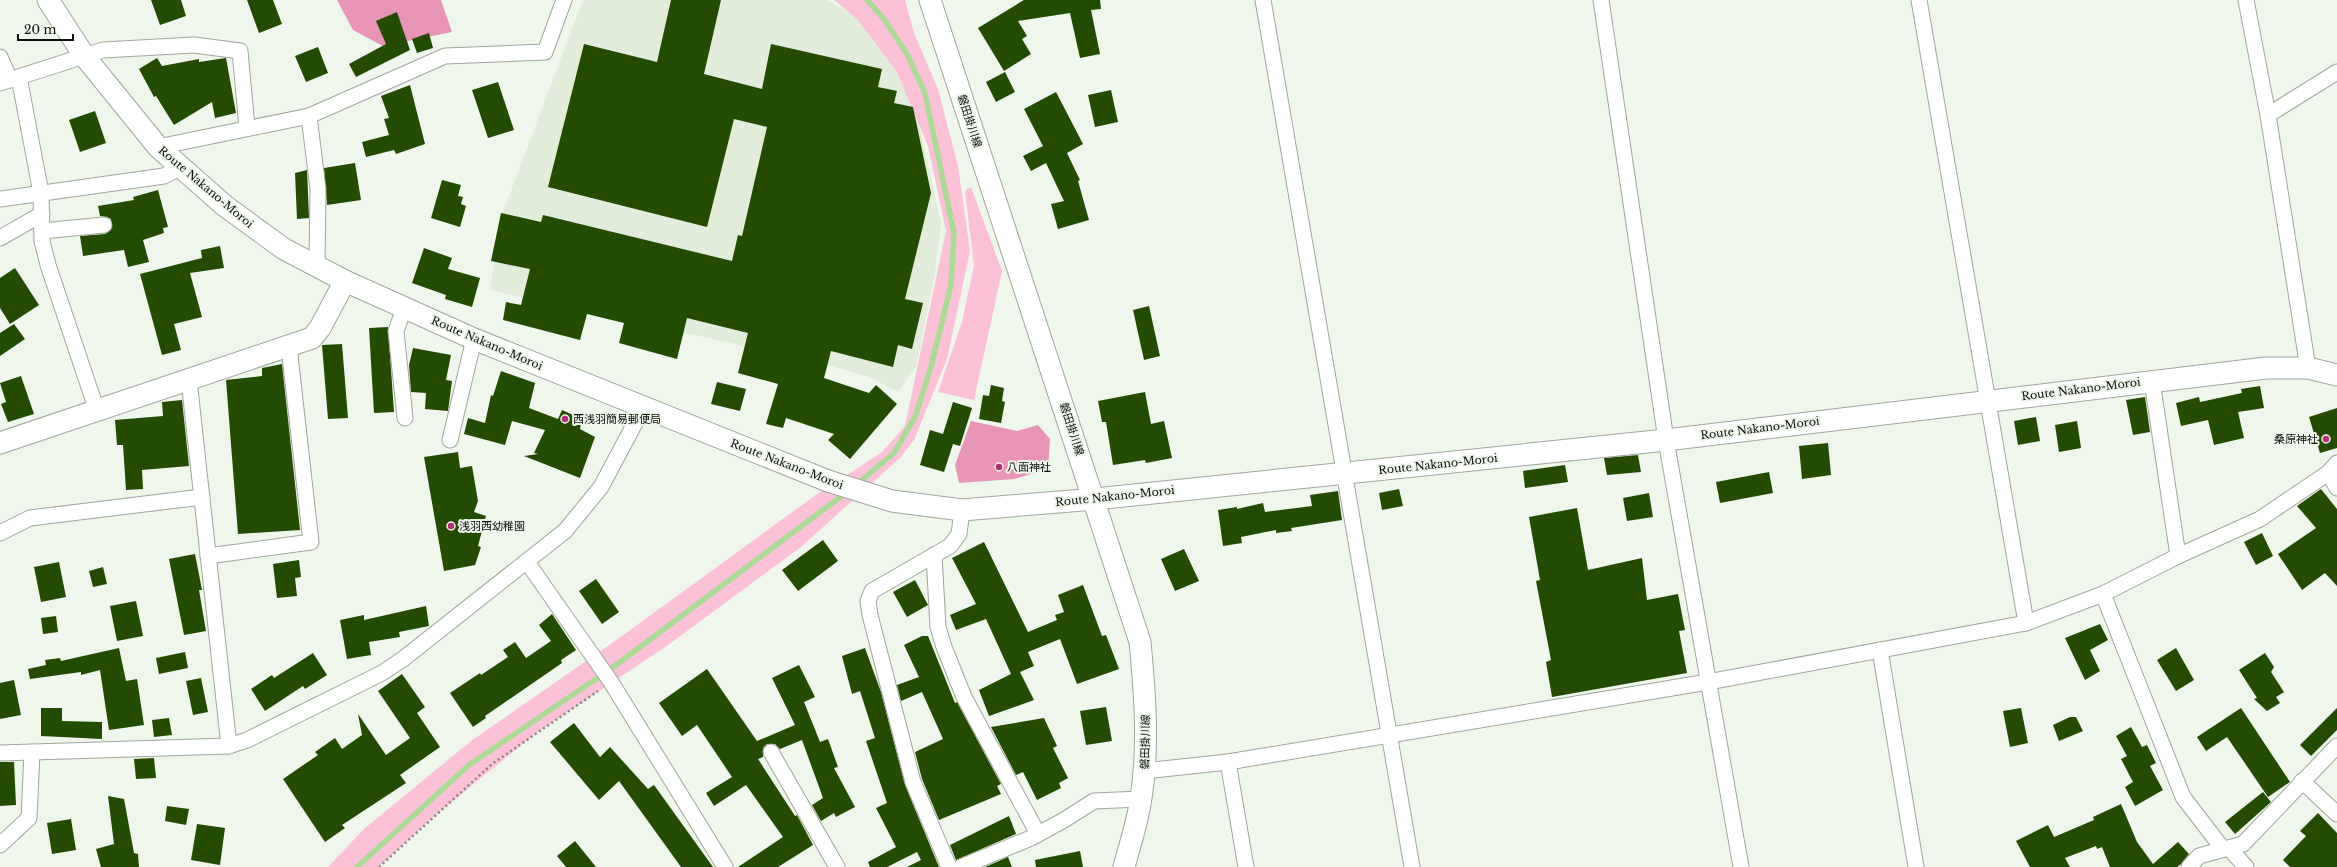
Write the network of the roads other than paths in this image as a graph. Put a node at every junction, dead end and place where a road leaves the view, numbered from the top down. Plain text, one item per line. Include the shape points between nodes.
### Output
1 (48, 0) edge
2 (564, 0) edge
3 (930, 0) edge
4 (1263, 0) edge
5 (1601, 0) edge
6 (1919, 0) edge
7 (2246, 0) edge
8 (0, 57) edge
9 (85, 57) junction
10 (2337, 72) edge
11 (10, 80) edge
12 (2268, 115) junction
13 (309, 116) junction
14 (247, 128) junction
15 (158, 147) junction
16 (181, 167) junction
17 (41, 193) junction
18 (0, 199) edge
19 (42, 214) junction
20 (104, 225) dead end
21 (42, 231) junction
22 (0, 238) edge
23 (317, 267) junction
24 (345, 281) junction
25 (404, 308) junction
26 (474, 339) junction
27 (289, 347) junction
28 (2308, 368) junction
29 (2337, 375) edge
30 (189, 380) junction
31 (2152, 381) junction
32 (1989, 400) junction
33 (644, 408) junction
34 (97, 411) junction
35 (405, 418) dead end
36 (450, 440) dead end
37 (1666, 440) junction
38 (0, 443) edge
39 (2332, 468) edge
40 (1343, 474) junction
41 (2337, 488) edge
42 (202, 497) junction
43 (1095, 499) junction
44 (962, 510) junction
45 (0, 533) edge
46 (934, 555) junction
47 (208, 556) junction
48 (2178, 556) junction
49 (527, 562) junction
50 (2103, 594) junction
51 (2026, 623) junction
52 (1880, 650) junction
53 (1708, 682) junction
54 (1390, 734) junction
55 (229, 746) junction
56 (2337, 746) edge
57 (32, 752) junction
58 (771, 752) dead end
59 (0, 753) edge
60 (1228, 762) junction
61 (1144, 771) junction
62 (2302, 781) junction
63 (1141, 799) junction
64 (2337, 814) edge
65 (1038, 834) junction
66 (0, 845) edge
67 (2226, 848) junction
68 (725, 867) edge
69 (837, 867) edge
70 (949, 867) edge
71 (961, 867) edge
72 (1124, 867) edge
73 (1246, 867) edge
74 (1412, 867) edge
75 (1741, 867) edge
76 (1916, 867) edge
77 (2189, 867) edge
78 (2246, 867) edge

1 - 9 main road, Route Nakano-Moroi
2 - 13 street via 545,52 445,56
3 - 43 main road, 磐田掛川線
4 - 40 street
5 - 37 street
6 - 32 street
7 - 12 street
8 - 11 street
9 - 11 street
9 - 14 street via 103,50 194,45 240,51
9 - 15 main road, Route Nakano-Moroi
10 - 12 street
11 - 17 street
12 - 28 street
13 - 14 street
13 - 23 street via 318,189
14 - 15 street
15 - 16 main road, Route Nakano-Moroi
16 - 17 street via 164,176
16 - 23 main road, Route Nakano-Moroi via 225,206 284,249
17 - 18 street
17 - 19 street
19 - 21 street
19 - 22 street
20 - 21 street
21 - 34 street via 48,265
23 - 24 main road, Route Nakano-Moroi
24 - 25 main road, Route Nakano-Moroi
24 - 27 main road via 312,338
25 - 26 main road, Route Nakano-Moroi
25 - 35 street via 396,331
26 - 33 main road, Route Nakano-Moroi
26 - 36 street
27 - 30 main road
27 - 47 street via 311,542
28 - 29 main road, Route Nakano-Moroi
28 - 31 main road, Route Nakano-Moroi via 2266,368
30 - 34 main road
30 - 42 street
31 - 32 main road, Route Nakano-Moroi
31 - 48 street
32 - 37 main road, Route Nakano-Moroi
32 - 51 street
33 - 44 main road, Route Nakano-Moroi via 828,481 892,501
33 - 49 street via 601,487 565,531
34 - 38 main road
37 - 40 main road, Route Nakano-Moroi
37 - 53 street
39 - 41 street
39 - 48 street via 2260,519
40 - 43 main road, Route Nakano-Moroi
40 - 54 street
42 - 45 street via 30,518
42 - 47 street
43 - 44 main road, Route Nakano-Moroi
43 - 61 main road, 磐田掛川線 via 1140,642 1145,702
44 - 46 street via 959,534 950,546
46 - 65 street via 938,627 944,647 964,697
46 - 70 street via 872,591 868,601 913,782
47 - 55 street
48 - 50 street
49 - 55 street via 404,659 382,673 247,740
49 - 68 street via 611,682
50 - 51 street
50 - 67 street via 2183,797
51 - 52 street
52 - 53 street
52 - 76 street
53 - 54 street
53 - 75 street
54 - 60 street
54 - 74 street
55 - 57 street
56 - 62 street
57 - 59 street
57 - 66 street via 29,818
58 - 69 street
60 - 61 street
60 - 73 street
61 - 63 main road, 磐田掛川線
62 - 64 street
62 - 67 street via 2243,844
63 - 65 street via 1094,801
63 - 72 main road, 磐田掛川線
65 - 71 street
67 - 77 street via 2199,856
67 - 78 street

